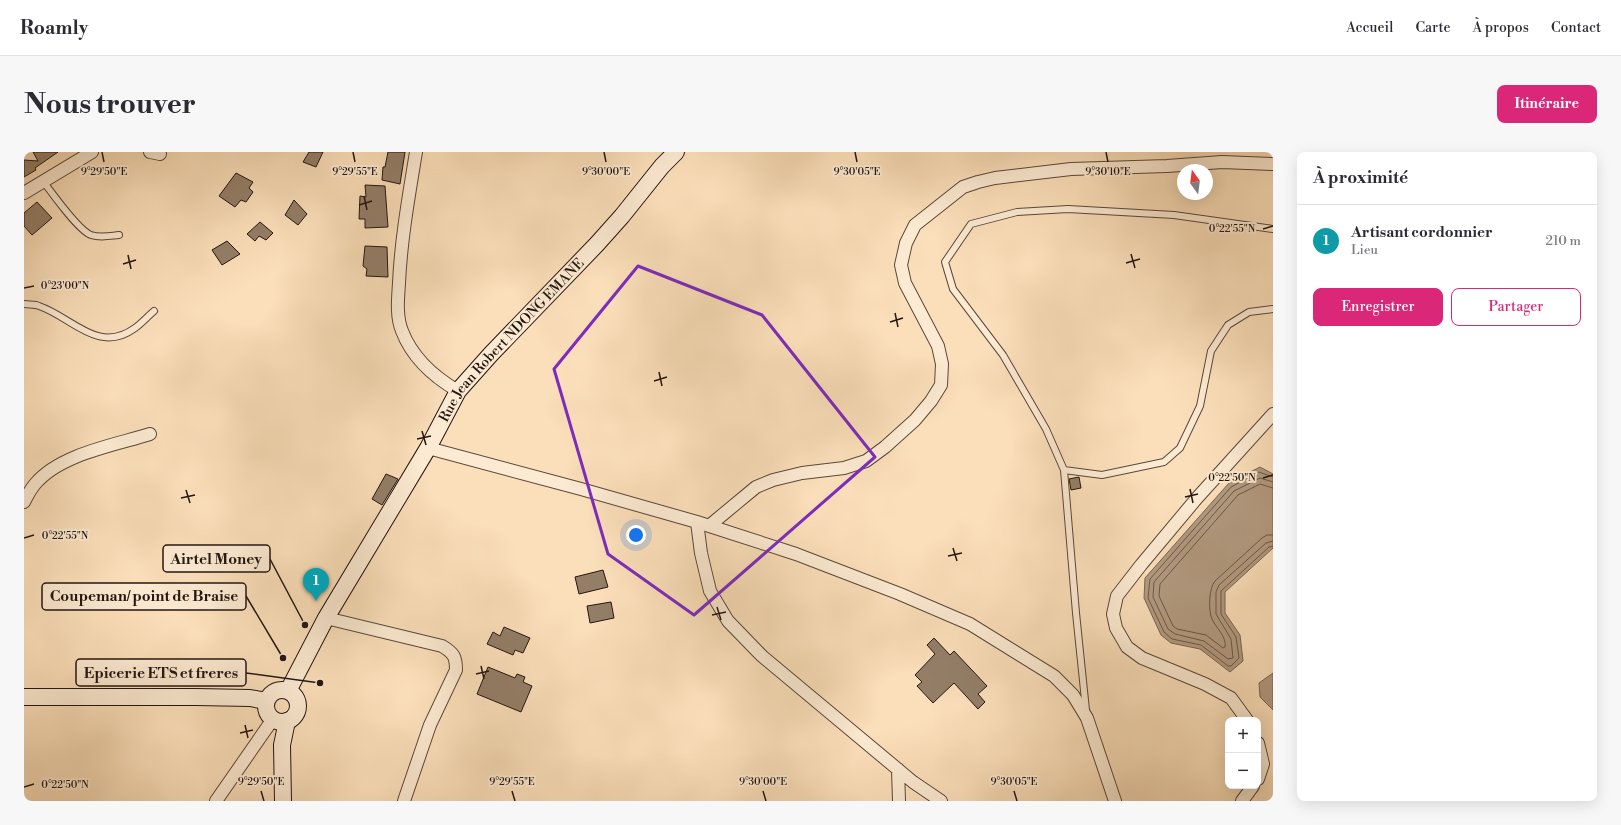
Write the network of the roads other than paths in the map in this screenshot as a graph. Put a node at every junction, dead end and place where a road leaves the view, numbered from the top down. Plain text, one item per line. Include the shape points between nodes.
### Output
1 (92, 152) edge
2 (416, 152) edge
3 (676, 152) edge
4 (1273, 164) edge
5 (43, 182) junction
6 (24, 193) edge
7 (1273, 229) edge
8 (118, 235) dead end
9 (24, 304) edge
10 (1273, 309) edge
11 (154, 311) dead end
12 (458, 391) junction
13 (1273, 414) edge
14 (150, 434) dead end
15 (428, 448) junction
16 (1064, 470) junction
17 (24, 502) edge
18 (696, 522) junction
19 (708, 526) junction
20 (326, 618) junction
21 (288, 691) junction
22 (24, 697) edge
23 (266, 701) junction
24 (1245, 717) edge
25 (1087, 718) junction
26 (280, 720) junction
27 (1261, 756) edge
28 (898, 769) junction
29 (1261, 770) edge
30 (1251, 789) edge
31 (216, 801) edge
32 (283, 801) edge
33 (404, 801) edge
34 (899, 801) edge
35 (941, 801) edge
36 (1115, 801) edge
37 (1242, 801) edge

1 - 5 street
2 - 12 street via 401,252 398,299 400,323 411,349 421,362
3 - 12 street, Rue Jean Robert NDONG EMANE via 597,244
4 - 19 street via 1222,162 1071,169 995,178 964,187 915,225 906,243 901,265 912,299 938,346 942,364 941,385 931,401 915,420 866,461 844,468 772,480 756,487
5 - 6 street
5 - 8 lane via 89,234 100,237
7 - 16 lane via 1174,215 1068,208 1017,212 971,224 945,262 953,288 1003,355 1046,429
9 - 11 lane via 43,307 97,337 110,338 135,328
10 - 16 lane via 1249,312 1228,325 1210,351 1200,406 1180,448 1164,462 1102,475
12 - 15 street, Rue Jean Robert NDONG EMANE
13 - 24 street via 1141,565 1117,596 1114,614 1116,628 1127,647 1142,658 1205,684 1231,698
14 - 17 street via 98,449 60,464 35,484
15 - 18 street via 581,488
15 - 20 street, Rue Jean Robert NDONG EMANE
16 - 25 lane
18 - 19 street
18 - 28 street via 710,591 728,621 762,656
19 - 25 street via 796,554 970,624 1054,676 1073,695
20 - 21 street, Rue Jean Robert NDONG EMANE
20 - 33 street via 442,646 451,651 456,661 456,670 430,725
21 - 23 street via 278,690
21 - 26 street via 297,700 298,709 294,716
22 - 23 street via 196,697 250,698
23 - 26 street via 267,711
25 - 36 street
26 - 31 street
26 - 32 street
27 - 29 street
28 - 34 street
28 - 35 street
30 - 37 street

